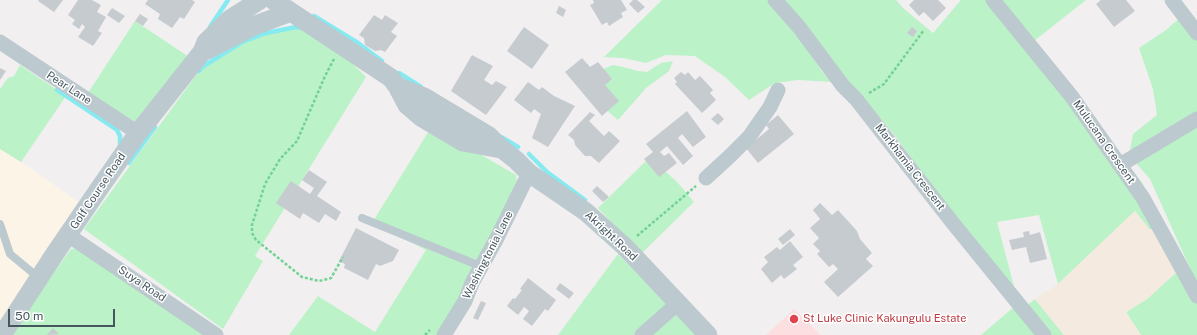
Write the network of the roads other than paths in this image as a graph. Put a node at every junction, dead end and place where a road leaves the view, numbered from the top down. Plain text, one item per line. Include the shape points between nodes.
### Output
1 (242, 0) edge
2 (260, 0) edge
3 (273, 0) edge
4 (775, 0) edge
5 (993, 0) edge
6 (1172, 0) edge
7 (291, 12) junction
8 (230, 19) junction
9 (1197, 33) edge
10 (0, 42) edge
11 (202, 52) junction
12 (778, 90) dead end
13 (1197, 120) edge
14 (138, 133) junction
15 (1120, 165) junction
16 (529, 173) junction
17 (706, 178) road end
18 (362, 218) dead end
19 (0, 224) edge
20 (68, 235) junction
21 (480, 266) junction
22 (39, 278) junction
23 (1197, 296) edge
24 (678, 302) junction
25 (2, 335) edge
26 (216, 335) edge
27 (444, 335) edge
28 (642, 335) edge
29 (708, 335) edge
30 (1044, 335) edge

1 - 8 street
2 - 8 street, Golf Course Road
3 - 7 street
4 - 30 street, Markhamia Crescent
5 - 15 street, Mulucana Crescent via 1072,98
6 - 9 street
7 - 11 street, Golf Course Road via 256,25
7 - 16 street, Akright Road via 391,78 397,86 424,97 489,136
8 - 11 street, Golf Course Road via 206,42
10 - 14 street, Pear Lane
11 - 14 street, Golf Course Road
12 - 17 street via 770,107 749,137
13 - 15 street
14 - 20 street, Golf Course Road
15 - 23 street, Mulucana Crescent via 1143,198
16 - 21 street, Washingtonia Lane
16 - 24 street, Akright Road via 586,212 625,247
18 - 21 lane
19 - 22 lane via 10,254
20 - 22 street, Golf Course Road
20 - 26 street, Suya Road
21 - 27 street, Washingtonia Lane via 465,301
22 - 25 street, Golf Course Road
24 - 28 street
24 - 29 street, Akright Road

